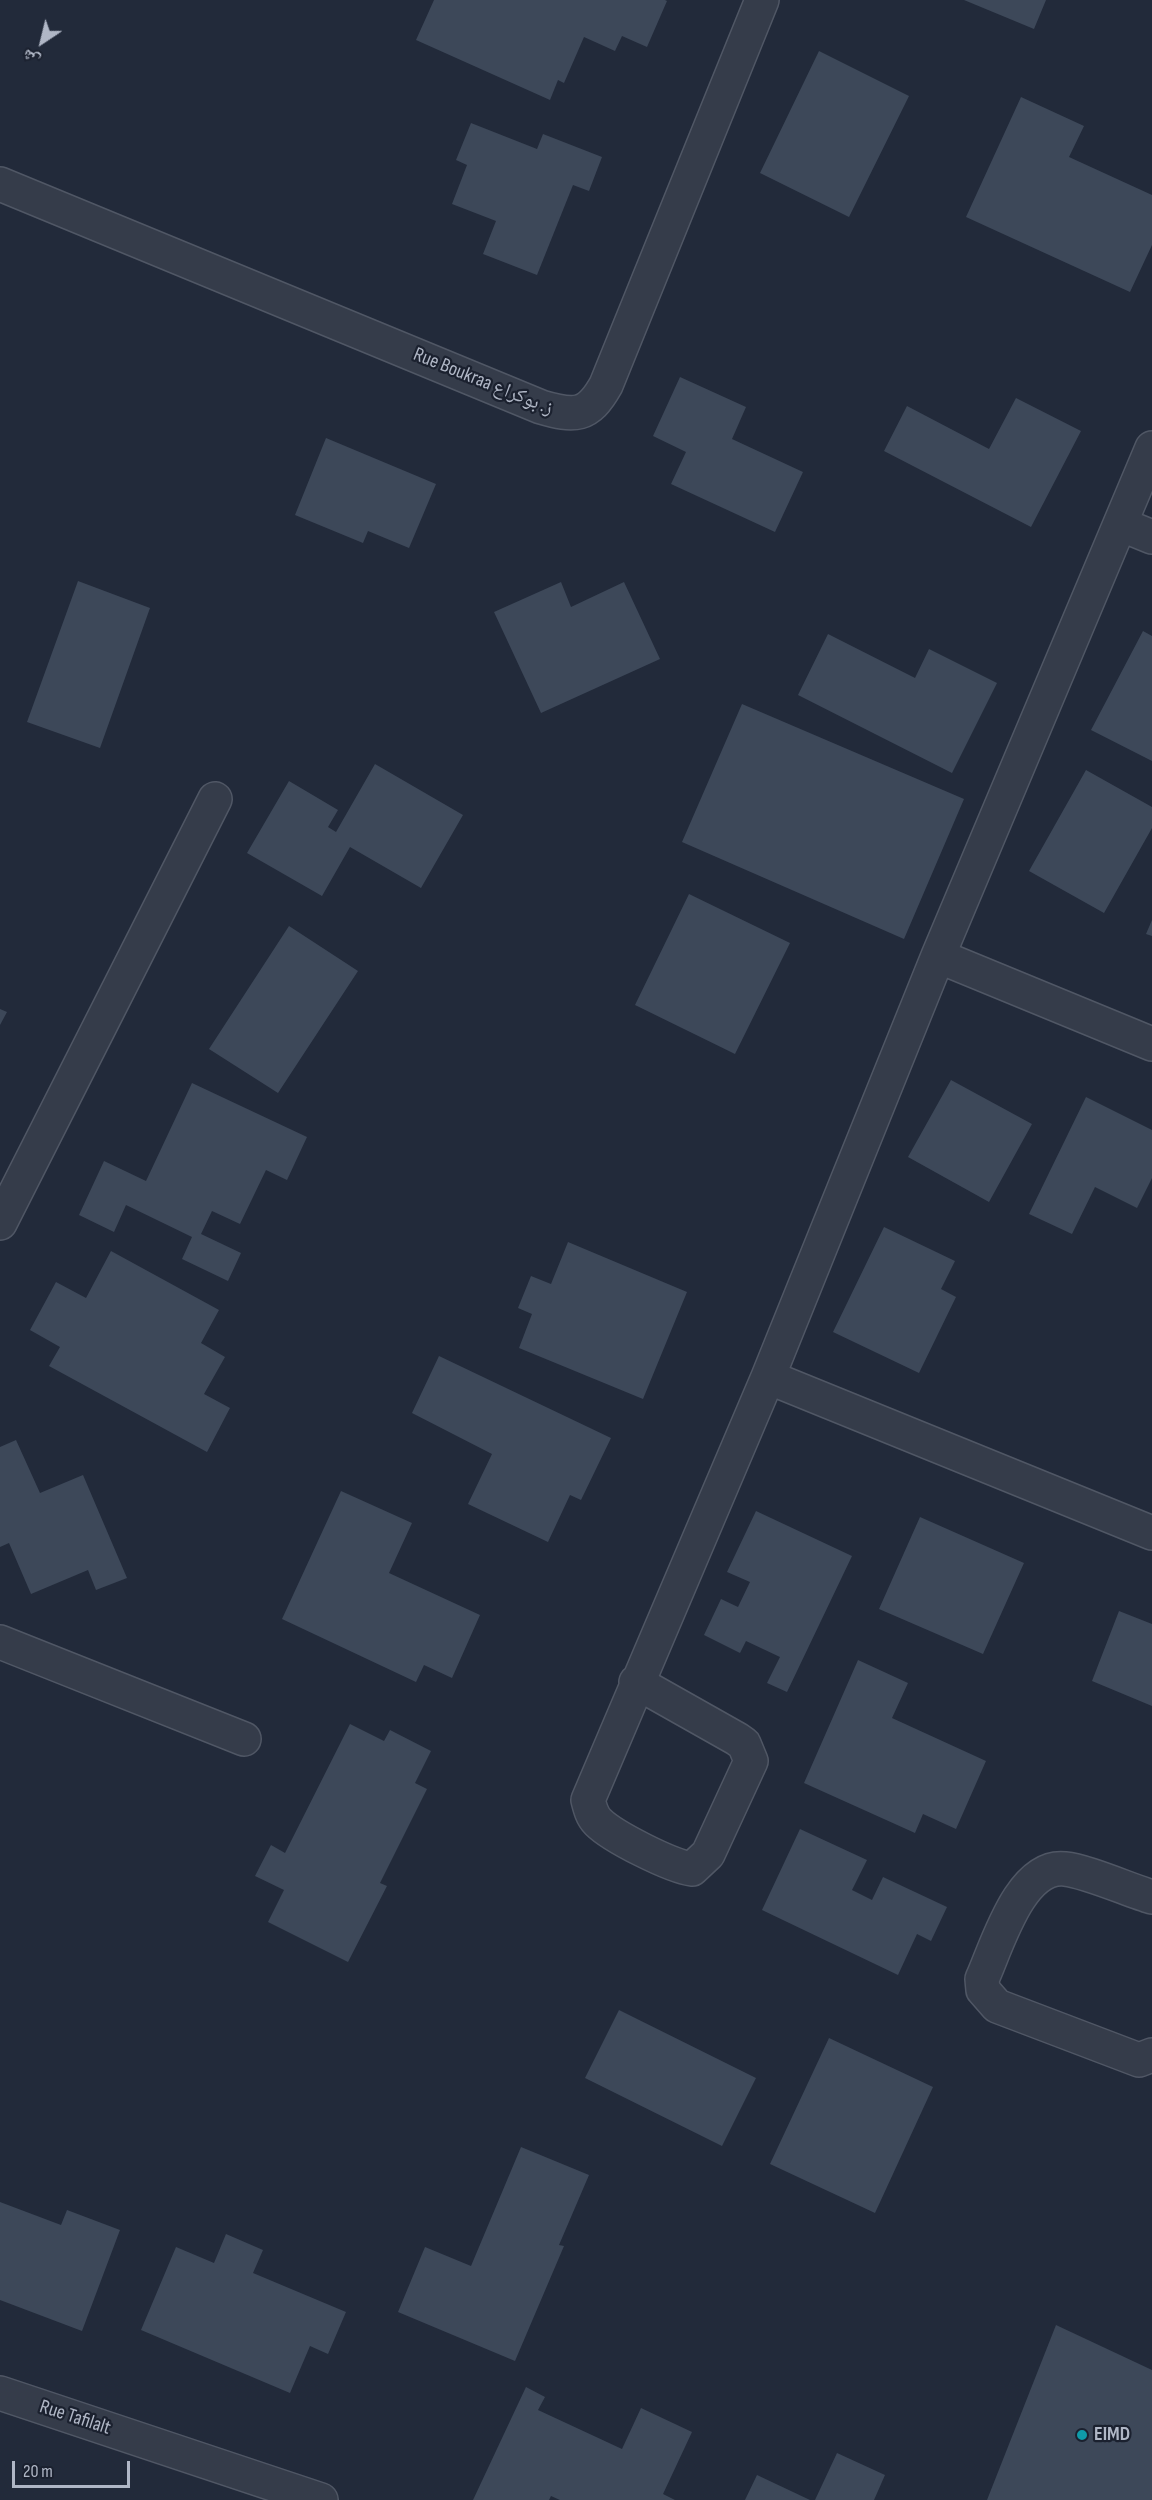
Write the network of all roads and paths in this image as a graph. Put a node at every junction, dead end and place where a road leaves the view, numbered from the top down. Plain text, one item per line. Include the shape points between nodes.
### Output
1 (762, 0) edge
2 (0, 184) edge
3 (1152, 448) edge
4 (1120, 524) junction
5 (1152, 537) edge
6 (215, 799) dead end
7 (938, 956) junction
8 (1152, 1044) edge
9 (0, 1223) edge
10 (768, 1377) junction
11 (1152, 1533) edge
12 (0, 1642) edge
13 (636, 1682) junction
14 (243, 1739) dead end
15 (1152, 1897) edge
16 (1152, 2055) edge
17 (0, 2393) edge
18 (321, 2500) edge

1 - 2 street, Rue Boukraa ز. بوكراع via 606,384 595,404 580,413 541,407
3 - 4 street
4 - 5 street
4 - 7 street
6 - 9 street
7 - 8 street
7 - 10 street
10 - 11 street
10 - 13 street
12 - 14 street
13 - 13 street via 737,1739 749,1752 751,1761 708,1854 692,1869 677,1867 612,1832 598,1822 588,1800
15 - 16 street via 1065,1869 1046,1871 1033,1878 1021,1894 982,1979 983,1990 997,2006 1139,2060
17 - 18 street, Rue Tafilalt

